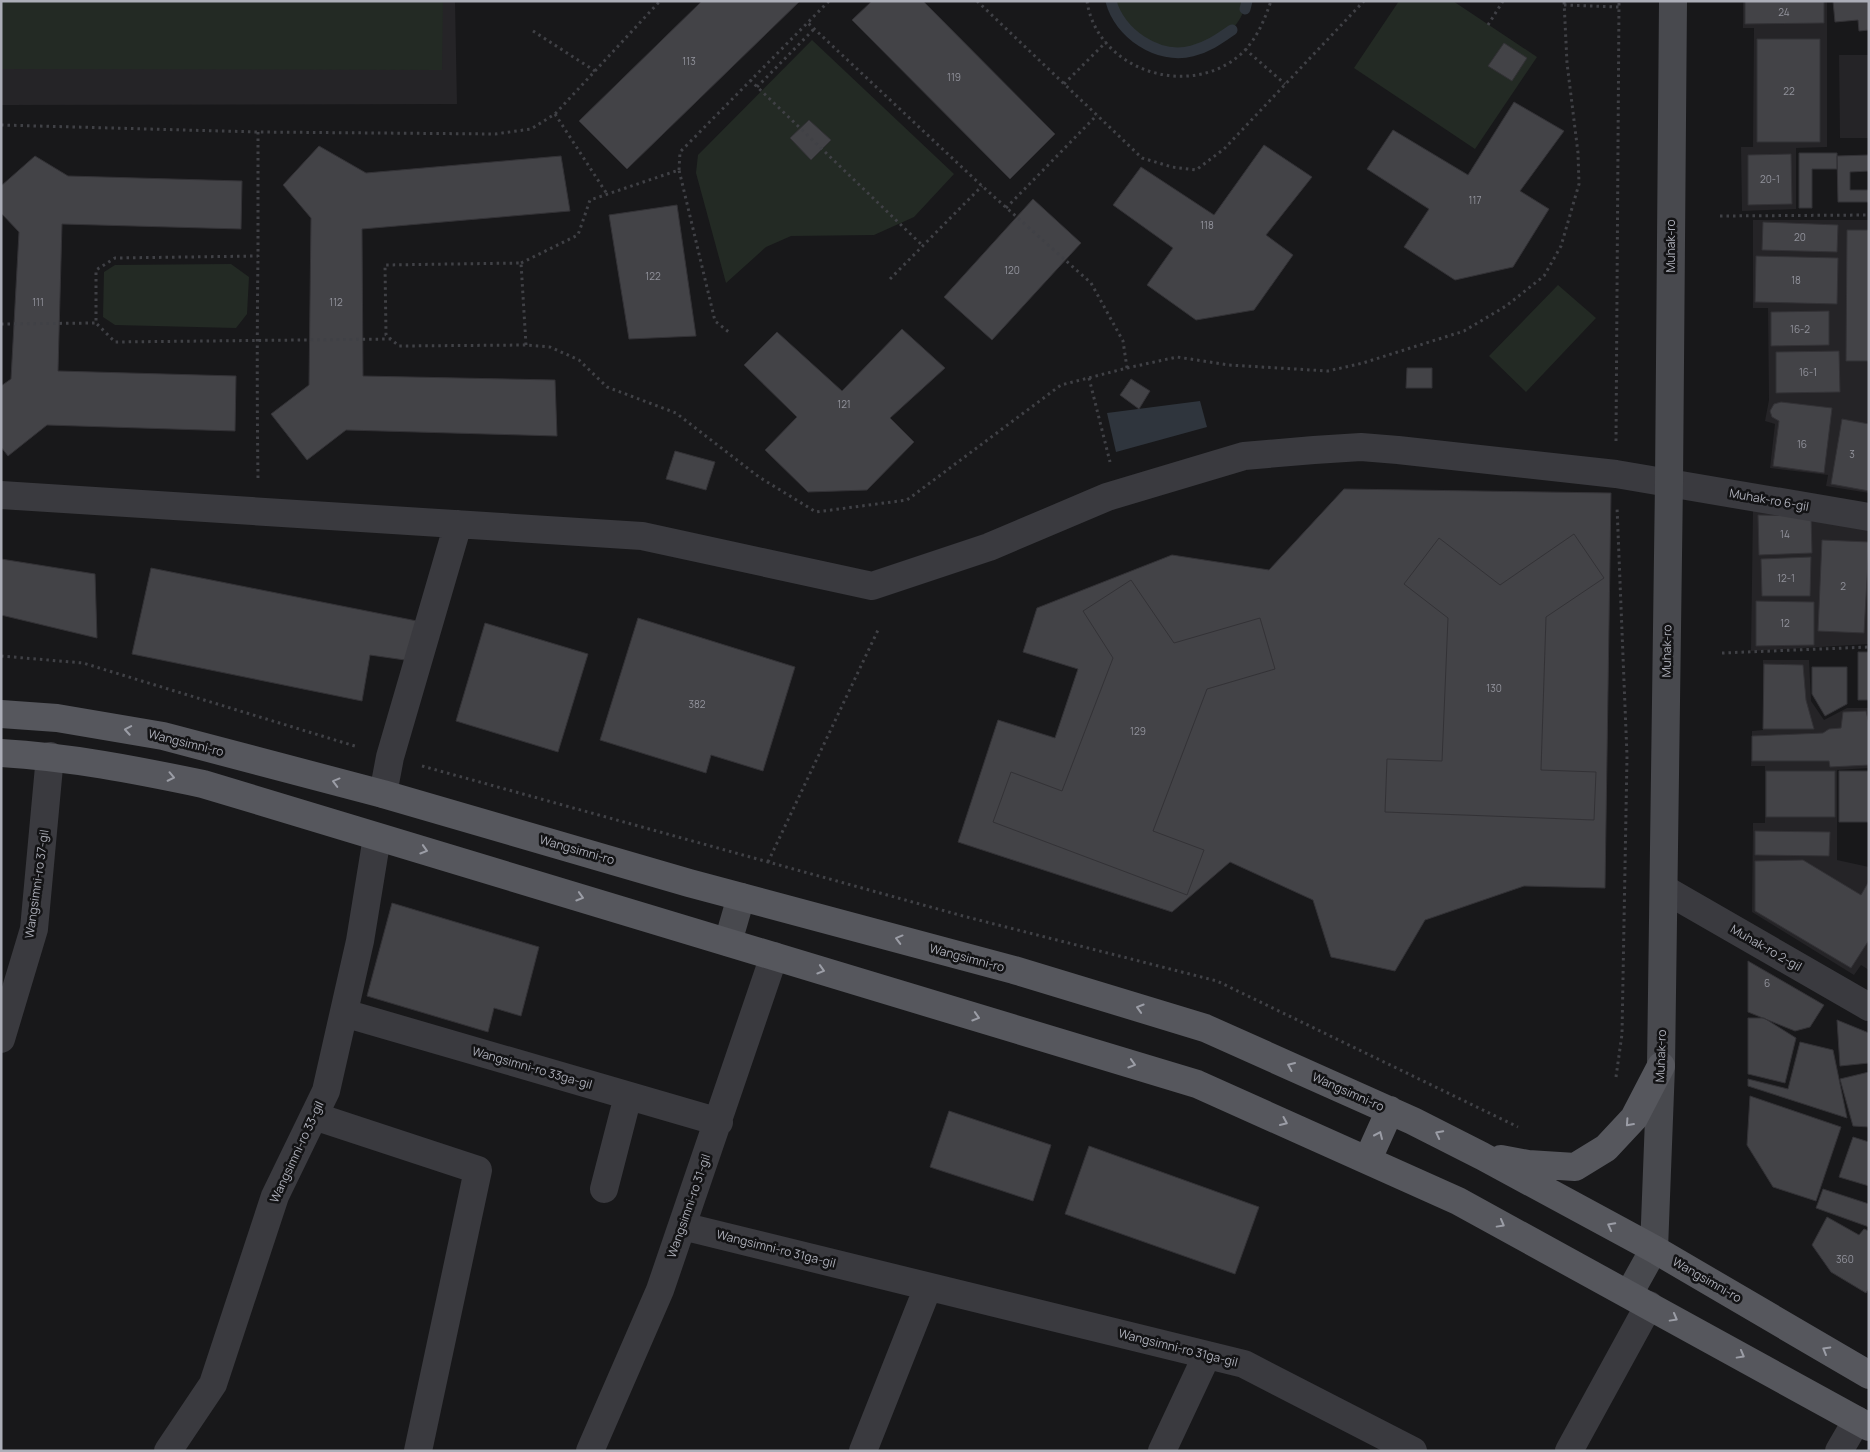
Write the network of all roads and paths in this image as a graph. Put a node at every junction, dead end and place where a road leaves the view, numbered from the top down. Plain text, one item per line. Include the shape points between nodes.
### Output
1 (660, 1) edge
2 (829, 1) edge
3 (978, 1) edge
4 (1087, 1) edge
5 (1271, 1) edge
6 (1364, 1) edge
7 (1503, 1) edge
8 (1619, 1) edge
9 (1673, 1) edge
10 (1564, 3) edge
11 (1619, 7) junction
12 (808, 23) junction
13 (1488, 25) dead end
14 (814, 29) junction
15 (533, 31) dead end
16 (1106, 42) junction
17 (1245, 49) junction
18 (595, 71) junction
19 (750, 80) junction
20 (1064, 84) junction
21 (1285, 84) junction
22 (757, 87) junction
23 (555, 114) junction
24 (1097, 115) junction
25 (1, 125) edge
26 (258, 132) junction
27 (679, 170) junction
28 (982, 186) junction
29 (607, 194) junction
30 (1006, 208) junction
31 (1869, 215) edge
32 (1720, 216) dead end
33 (923, 246) junction
34 (258, 256) junction
35 (521, 263) junction
36 (890, 279) dead end
37 (96, 323) junction
38 (1, 324) edge
39 (730, 333) dead end
40 (391, 340) junction
41 (257, 341) junction
42 (526, 345) junction
43 (1127, 368) junction
44 (1089, 378) junction
45 (1616, 447) dead end
46 (1111, 468) dead end
47 (258, 478) dead end
48 (1669, 483) junction
49 (1, 495) edge
50 (1617, 501) dead end
51 (1869, 517) edge
52 (458, 524) junction
53 (878, 628) dead end
54 (1869, 647) edge
55 (1722, 653) dead end
56 (1, 656) edge
57 (1, 714) edge
58 (1, 754) edge
59 (50, 756) junction
60 (390, 757) junction
61 (383, 794) junction
62 (378, 836) junction
63 (768, 862) junction
64 (1664, 890) junction
65 (741, 897) junction
66 (728, 942) junction
67 (774, 956) junction
68 (1869, 1007) edge
69 (344, 1013) junction
70 (1, 1039) edge
71 (1661, 1066) junction
72 (1615, 1080) dead end
73 (628, 1096) junction
74 (1390, 1110) junction
75 (314, 1116) junction
76 (718, 1122) junction
77 (1526, 1131) dead end
78 (1482, 1156) junction
79 (1368, 1159) junction
80 (604, 1188) dead end
81 (682, 1226) junction
82 (1654, 1249) junction
83 (928, 1287) junction
84 (1639, 1299) junction
85 (1207, 1355) junction
86 (1869, 1375) edge
87 (1863, 1423) edge
88 (168, 1451) edge
89 (418, 1451) edge
90 (590, 1451) edge
91 (863, 1451) edge
92 (1162, 1451) edge
93 (1412, 1451) edge
94 (1569, 1451) edge
95 (1839, 1451) edge

1 - 18 path
2 - 12 path
3 - 20 path
4 - 16 path via 1089,12
5 - 17 path via 1260,31
6 - 21 path
7 - 13 path
8 - 11 path
9 - 48 main road, Muhak-ro
10 - 11 path
10 - 43 path via 1579,184 1561,246 1544,276 1506,306 1464,331 1328,371 1229,365 1177,357
11 - 45 path
12 - 14 path
12 - 19 path
14 - 22 path
14 - 28 path
15 - 18 path
16 - 17 path via 1124,60 1152,74 1182,78 1213,71
16 - 20 path
17 - 21 path
18 - 23 path
19 - 22 path
19 - 27 path via 680,152
20 - 24 path
21 - 24 path via 1224,149 1196,170 1142,158
22 - 33 path
23 - 26 path via 531,129 495,134
23 - 29 path
24 - 30 path
25 - 26 path
26 - 34 path
27 - 29 path
27 - 39 path via 715,321
28 - 30 path
28 - 33 path
29 - 35 path via 590,200 578,235
30 - 43 path via 1091,283 1123,341
31 - 32 path
33 - 36 path
34 - 37 path via 115,258 96,270
34 - 41 path
35 - 40 path via 385,265 386,335
35 - 42 path
37 - 38 path
37 - 41 path via 115,342
40 - 41 path
40 - 42 path via 400,346
41 - 47 path
42 - 44 path via 550,347 579,360 607,387 676,414 759,477 816,512 907,500 1061,385
43 - 44 path
44 - 46 path
48 - 51 street, Muhak-ro 6-gil
48 - 52 street, Muhak-ro 6-gil via 1616,474 1361,447 1244,456 1106,496 989,547 872,586 642,536
48 - 64 main road, Muhak-ro
49 - 52 street, Muhak-ro 6-gil
50 - 72 path via 1627,756 1622,1034
52 - 60 street
53 - 63 path
54 - 55 path
56 - 60 path via 83,663
61 -> 57 main road, Wangsimni-ro via 163,736 58,718
58 - 59 main road
59 -> 62 main road via 130,768 203,784
59 - 70 street, Wangsimni-ro 37-gil via 34,929
60 - 61 street
60 - 63 path
61 - 65 main road, Wangsimni-ro
62 -> 66 main road
62 - 69 street, Wangsimni-ro 33-gil
63 - 77 path via 1217,981
64 - 68 street, Muhak-ro 2-gil
64 - 71 main road, Muhak-ro
65 - 66 main road
74 -> 65 main road, Wangsimni-ro via 1205,1028 1014,970
66 - 67 main road
67 - 76 street, Wangsimni-ro 31-gil
67 -> 79 main road via 1197,1084
69 - 73 street, Wangsimni-ro 33ga-gil
69 - 75 street, Wangsimni-ro 33-gil via 326,1091
71 -> 78 main road via 1634,1118 1606,1148 1575,1167 1528,1164
71 - 82 main road, Muhak-ro
73 - 76 street, Wangsimni-ro 33ga-gil
73 - 80 street
78 -> 74 main road, Wangsimni-ro
79 -> 74 main road
75 - 88 street, Wangsimni-ro 33-gil via 275,1196 213,1384
75 - 89 street via 478,1170
76 - 81 street, Wangsimni-ro 31-gil
82 -> 78 main road, Wangsimni-ro
79 -> 84 main road via 1458,1201
81 - 83 street, Wangsimni-ro 31ga-gil
81 - 90 street, Wangsimni-ro 31-gil via 660,1290
82 - 84 main road, Muhak-ro
86 -> 82 main road, Wangsimni-ro
83 - 85 street, Wangsimni-ro 31ga-gil
83 - 91 street
84 -> 87 main road
84 - 94 street
85 - 92 street
85 - 93 street, Wangsimni-ro 31ga-gil via 1244,1364
87 - 95 street

